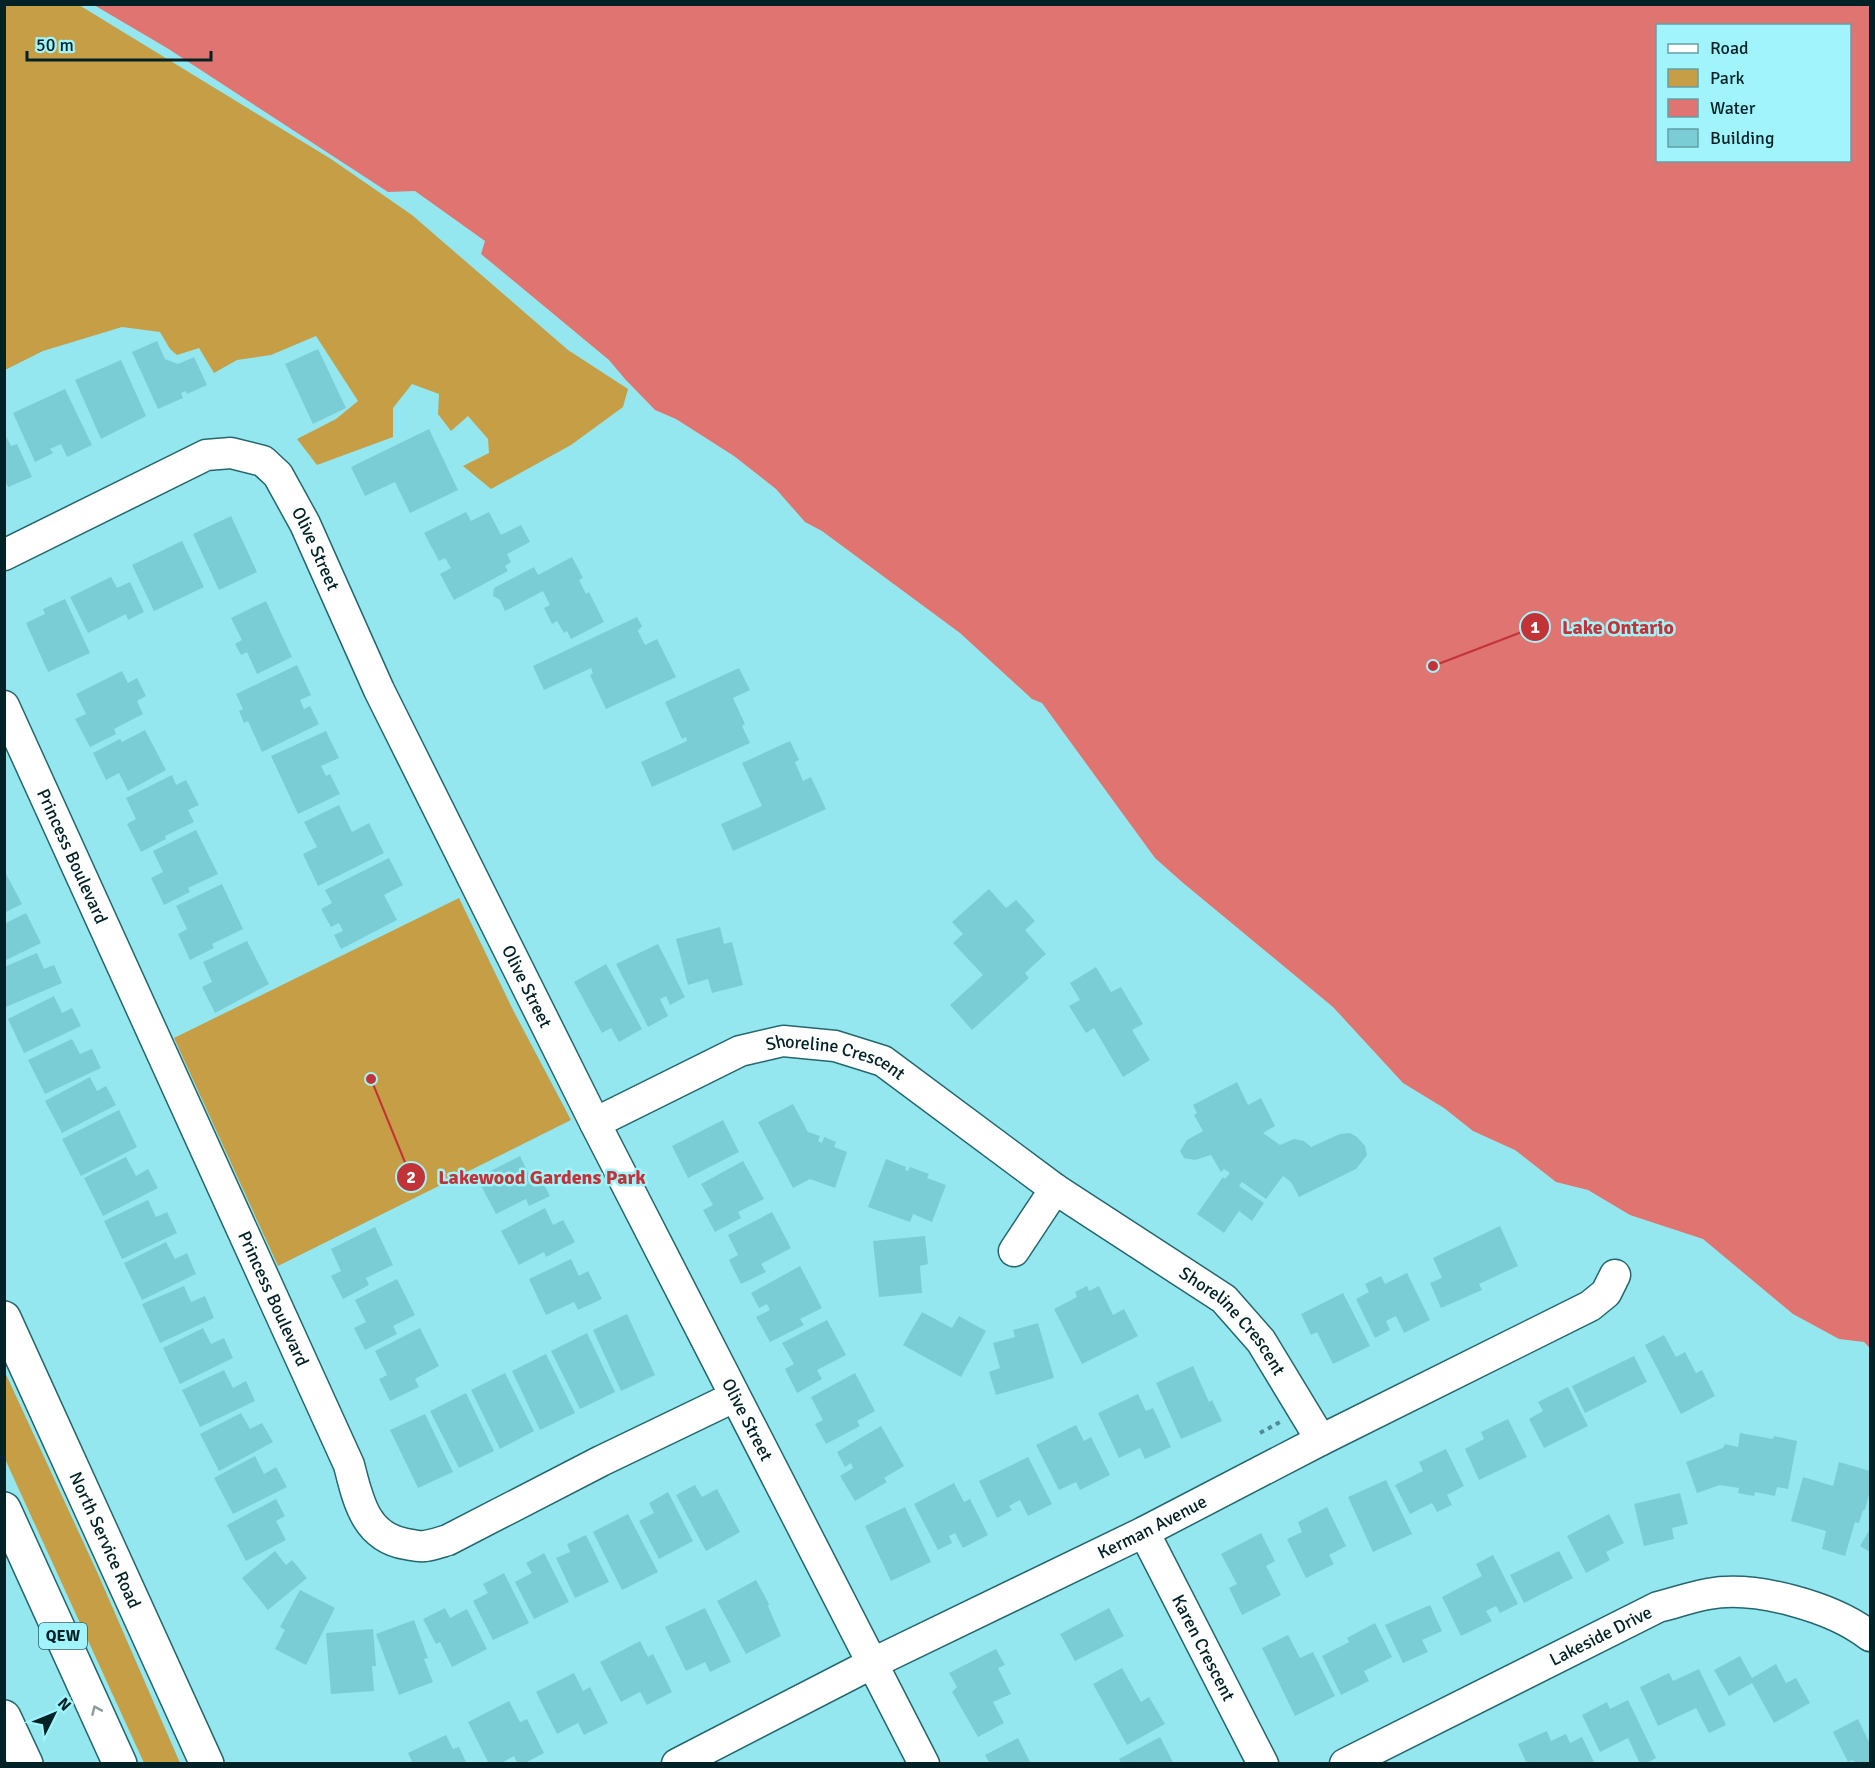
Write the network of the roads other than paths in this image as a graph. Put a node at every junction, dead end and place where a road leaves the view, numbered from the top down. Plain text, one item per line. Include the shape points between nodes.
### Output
1 (4, 555) edge
2 (4, 706) edge
3 (595, 1123) junction
4 (1055, 1189) junction
5 (1014, 1251) dead end
6 (1615, 1275) dead end
7 (4, 1318) edge
8 (734, 1397) junction
9 (1321, 1440) junction
10 (4, 1509) edge
11 (1144, 1532) junction
12 (1870, 1636) edge
13 (871, 1664) junction
14 (4, 1717) edge
15 (26, 1764) edge
16 (120, 1764) edge
17 (207, 1764) edge
18 (677, 1764) edge
19 (924, 1764) edge
20 (1263, 1764) edge
21 (1345, 1764) edge

1 - 3 street, Olive Street via 206,455 231,453 263,461 278,475 305,524 379,690
2 - 8 street, Princess Boulevard via 349,1465 358,1502 381,1535 423,1547 448,1540
3 - 4 street, Shoreline Crescent via 740,1052 783,1041 835,1046 882,1060
3 - 8 street, Olive Street
4 - 5 street
4 - 9 street, Shoreline Crescent via 1224,1299 1261,1341
6 - 9 street, Kerman Avenue via 1606,1293 1590,1306
7 - 17 main road, North Service Road
8 - 13 street, Olive Street
9 - 11 street, Kerman Avenue
16 -> 10 main road, QEW
11 - 13 street, Kerman Avenue
11 - 20 street, Karen Crescent
12 - 21 street, Lakeside Drive via 1859,1627 1809,1605 1754,1592 1709,1593 1659,1607
13 - 18 street, Kerman Avenue
13 - 19 street, Olive Street
14 - 15 main road

